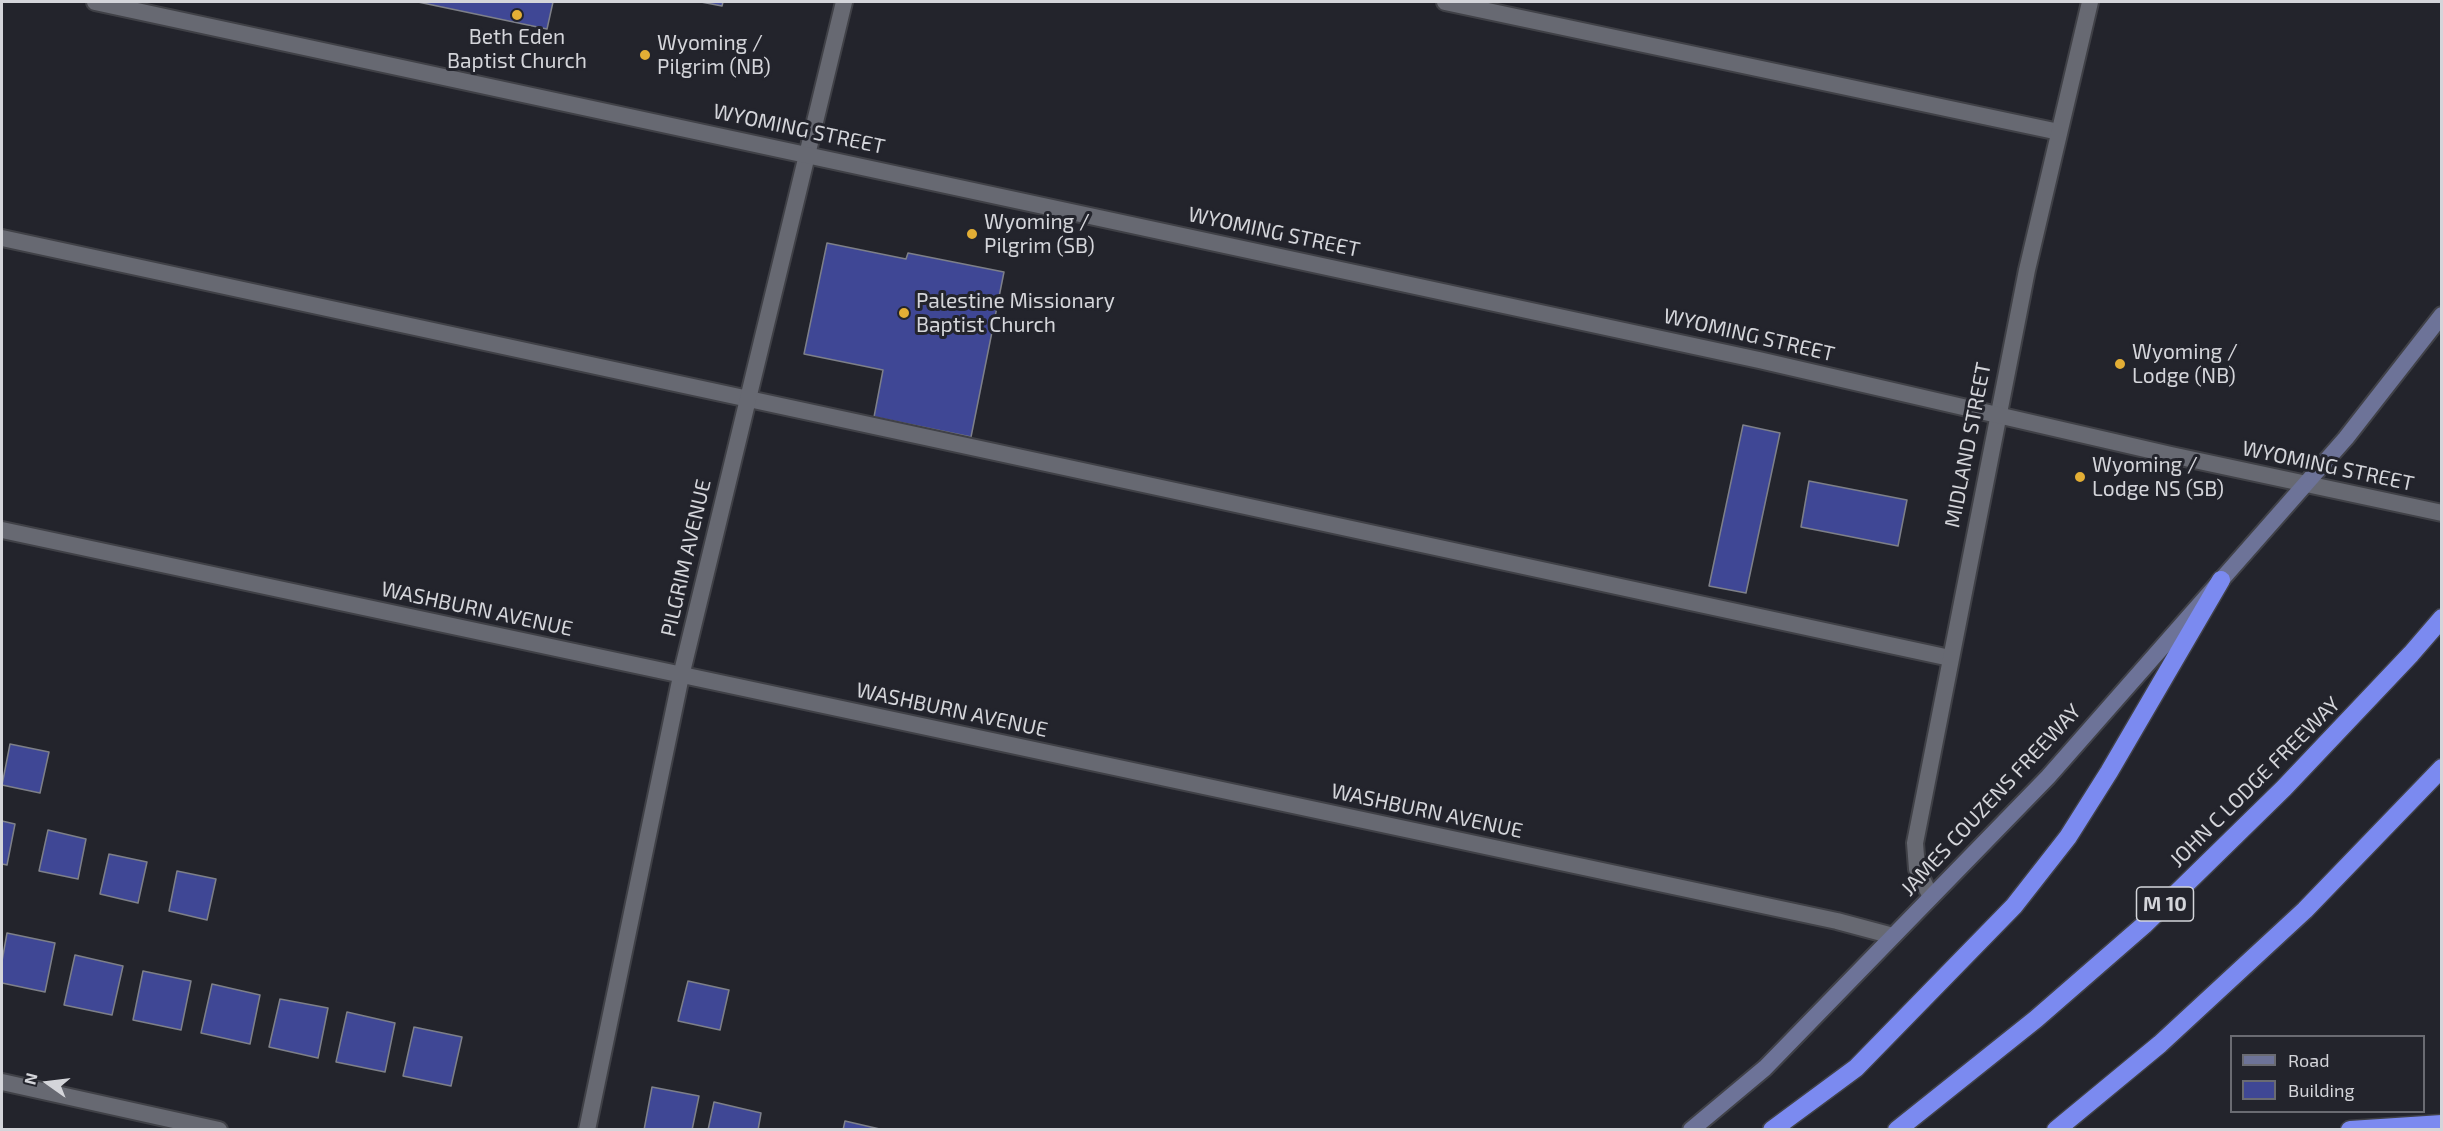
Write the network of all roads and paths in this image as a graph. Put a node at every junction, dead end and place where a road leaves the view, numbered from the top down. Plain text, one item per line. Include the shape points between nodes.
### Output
1 (96, 2) edge
2 (844, 2) edge
3 (1445, 2) edge
4 (2090, 2) edge
5 (2059, 132) junction
6 (806, 153) junction
7 (2, 238) edge
8 (2442, 315) edge
9 (747, 400) junction
10 (1997, 415) junction
11 (2305, 483) junction
12 (2436, 512) edge
13 (2, 530) edge
14 (2221, 580) junction
15 (2442, 618) edge
16 (1950, 658) junction
17 (681, 676) junction
18 (2442, 768) edge
19 (1931, 897) junction
20 (1893, 936) junction
21 (2, 1082) edge
22 (2442, 1124) edge
23 (219, 1130) edge
24 (587, 1130) edge
25 (1691, 1130) edge
26 (1772, 1130) edge
27 (1897, 1130) edge
28 (2056, 1130) edge
29 (2350, 1130) edge

1 - 6 street, WYOMING STREET
2 - 6 street, PILGRIM AVENUE
3 - 5 street
4 - 5 street, MIDLAND STREET
5 - 10 street, MIDLAND STREET
6 - 9 street, PILGRIM AVENUE
6 - 10 street, WYOMING STREET
7 - 9 street
8 - 11 main road, JAMES COUZENS FREEWAY via 2346,438
9 - 16 street
9 - 17 street, PILGRIM AVENUE
10 - 11 street, WYOMING STREET
10 - 16 street, MIDLAND STREET
11 - 12 street, WYOMING STREET
11 - 14 main road, JAMES COUZENS FREEWAY
13 - 17 street, WASHBURN AVENUE
14 - 19 main road, JAMES COUZENS FREEWAY via 2048,777
14 - 26 highway via 2103,782 2068,837 2014,906 1856,1068
15 - 27 highway, JOHN C LODGE FREEWAY / M 10 via 2284,788 2144,925 2036,1019
16 - 19 street, MIDLAND STREET via 1915,843 1917,869
17 - 20 street, WASHBURN AVENUE
17 - 24 street, PILGRIM AVENUE
18 - 28 highway via 2305,910 2160,1044
19 - 20 main road, JAMES COUZENS FREEWAY
20 - 25 main road, JAMES COUZENS FREEWAY via 1765,1068
21 - 23 street
22 - 29 highway

